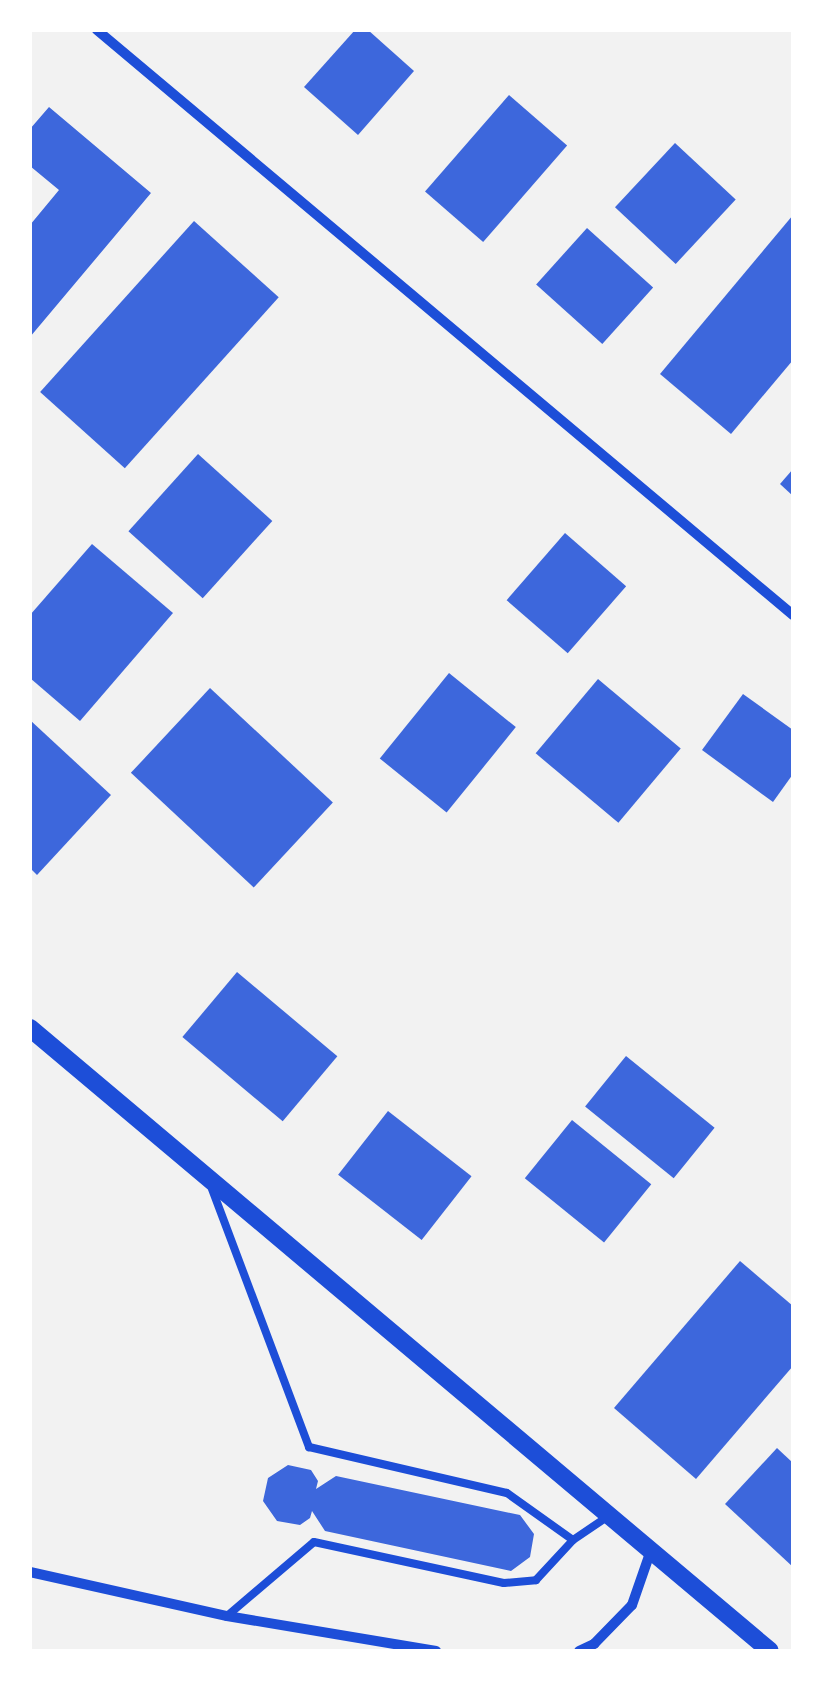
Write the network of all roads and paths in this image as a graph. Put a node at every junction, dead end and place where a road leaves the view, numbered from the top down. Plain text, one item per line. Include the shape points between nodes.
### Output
1 (96, 30) edge
2 (793, 615) edge
3 (30, 1028) edge
4 (207, 1175) junction
5 (608, 1517) junction
6 (574, 1540) junction
7 (650, 1553) junction
8 (30, 1572) edge
9 (226, 1616) junction
10 (436, 1651) edge
11 (579, 1651) edge
12 (770, 1651) edge

1 - 2 street
3 - 4 street
4 - 5 street
4 - 6 lane via 310,1447 506,1494
5 - 6 lane
5 - 7 street
6 - 9 lane via 536,1580 504,1583 314,1542
7 - 11 street via 632,1605
7 - 12 street
8 - 9 street
9 - 10 street

